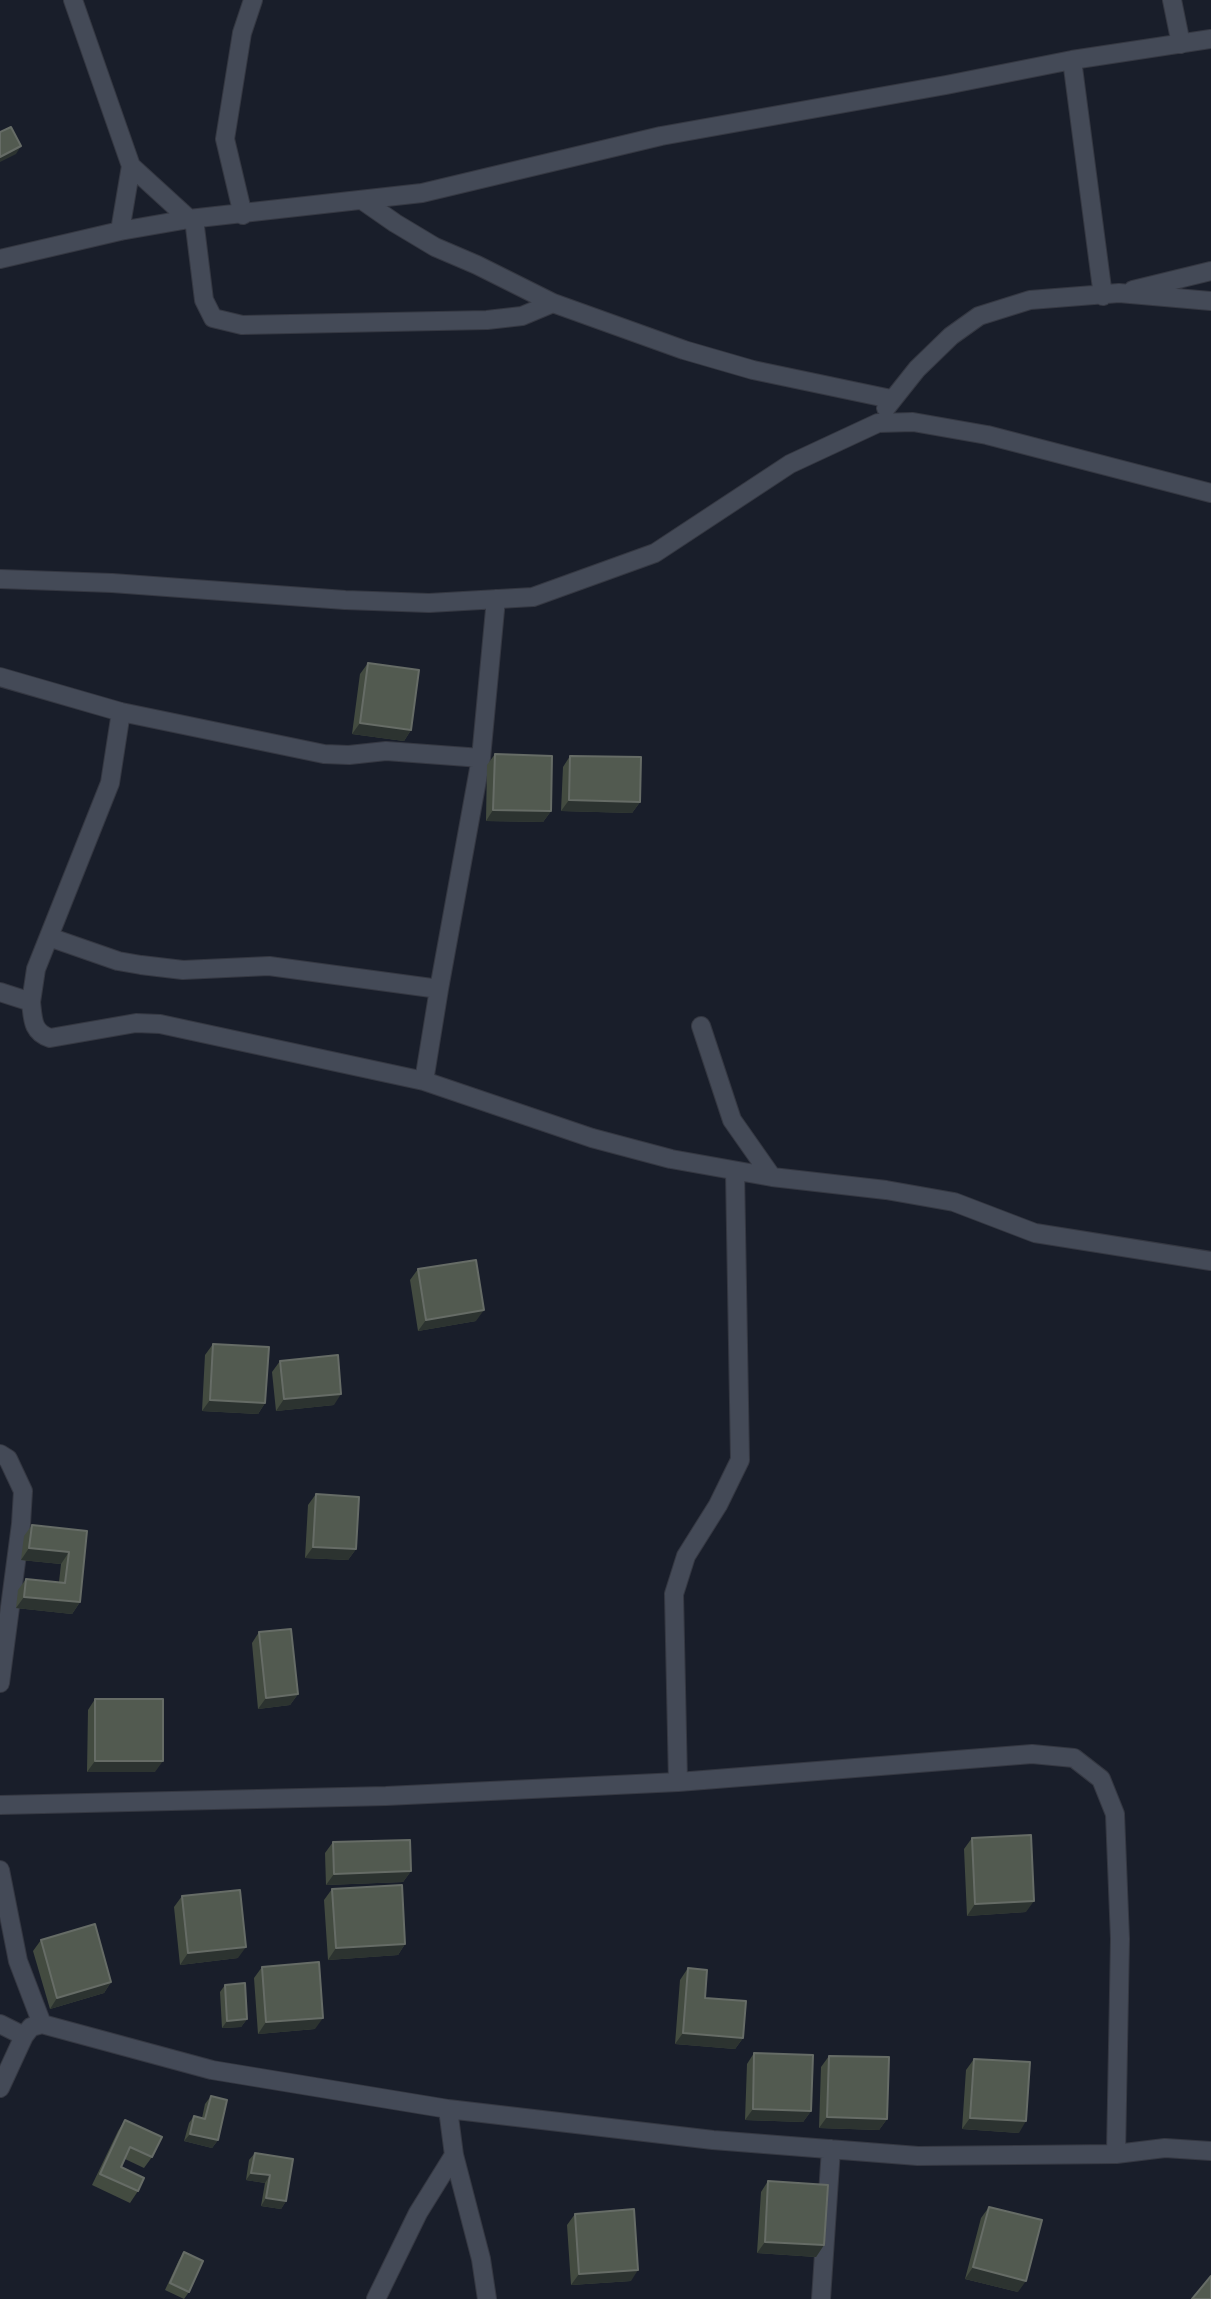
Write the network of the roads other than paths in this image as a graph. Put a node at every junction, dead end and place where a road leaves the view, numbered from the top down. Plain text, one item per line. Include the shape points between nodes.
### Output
1 (73, 0) edge
2 (253, 0) edge
3 (1172, 0) edge
4 (1211, 39) edge
5 (1181, 44) junction
6 (1072, 60) junction
7 (131, 166) junction
8 (362, 200) junction
9 (243, 215) junction
10 (191, 219) junction
11 (120, 231) junction
12 (0, 259) edge
13 (1211, 271) edge
14 (1111, 294) junction
15 (1211, 301) edge
16 (553, 303) junction
17 (891, 399) junction
18 (878, 422) junction
19 (1211, 494) edge
20 (0, 579) edge
21 (496, 599) junction
22 (0, 677) edge
23 (121, 712) junction
24 (481, 758) junction
25 (49, 937) junction
26 (439, 989) junction
27 (0, 992) edge
28 (31, 1002) junction
29 (701, 1026) dead end
30 (424, 1081) junction
31 (735, 1171) junction
32 (772, 1177) junction
33 (1211, 1261) edge
34 (0, 1454) edge
35 (4, 1619) edge
36 (0, 1683) edge
37 (678, 1782) junction
38 (0, 1805) edge
39 (0, 1870) edge
40 (0, 2024) edge
41 (42, 2024) junction
42 (24, 2036) junction
43 (0, 2088) edge
44 (449, 2109) junction
45 (831, 2149) junction
46 (1211, 2151) edge
47 (1116, 2154) junction
48 (454, 2155) junction
49 (376, 2299) edge
50 (487, 2299) edge
51 (821, 2299) edge

1 - 7 street
2 - 9 street via 242,33 225,139
3 - 5 street
4 - 5 street
5 - 6 street
6 - 8 street via 661,136 422,192
6 - 14 street
7 - 10 street
7 - 11 street
8 - 9 street
8 - 16 street via 435,247
9 - 10 street
10 - 11 street
10 - 16 street via 204,300 214,318 242,325 487,320 522,316
11 - 12 street
13 - 14 street
14 - 15 street
14 - 17 street via 1030,300 979,316 916,369
16 - 17 street via 753,370
17 - 18 street
18 - 19 street via 913,422 987,435
18 - 21 street via 790,464 655,553 533,597
20 - 21 street via 345,600 429,603
21 - 24 street
22 - 23 street
23 - 24 street via 324,754 386,751
23 - 25 street via 110,783
24 - 26 street
25 - 26 street via 141,965 183,970 269,966
25 - 28 street via 36,969
26 - 30 street
27 - 28 street
28 - 30 street via 35,1029 50,1038 136,1023 160,1024
29 - 32 street via 732,1120
30 - 31 street via 592,1138
31 - 32 street
31 - 37 street via 740,1460 686,1556 674,1594
32 - 33 street via 954,1202 1035,1233
34 - 35 street via 8,1458 23,1491 22,1524
35 - 36 street
37 - 38 street via 386,1796
37 - 47 street via 1032,1754 1074,1758 1101,1779 1115,1814 1120,1940
39 - 41 street via 18,1961
40 - 42 street
41 - 42 street via 31,2027
41 - 44 street via 212,2070
42 - 43 street
44 - 45 street
44 - 48 street
45 - 47 street via 918,2156
45 - 51 street
46 - 47 street via 1164,2148
48 - 49 street via 418,2213
48 - 50 street

